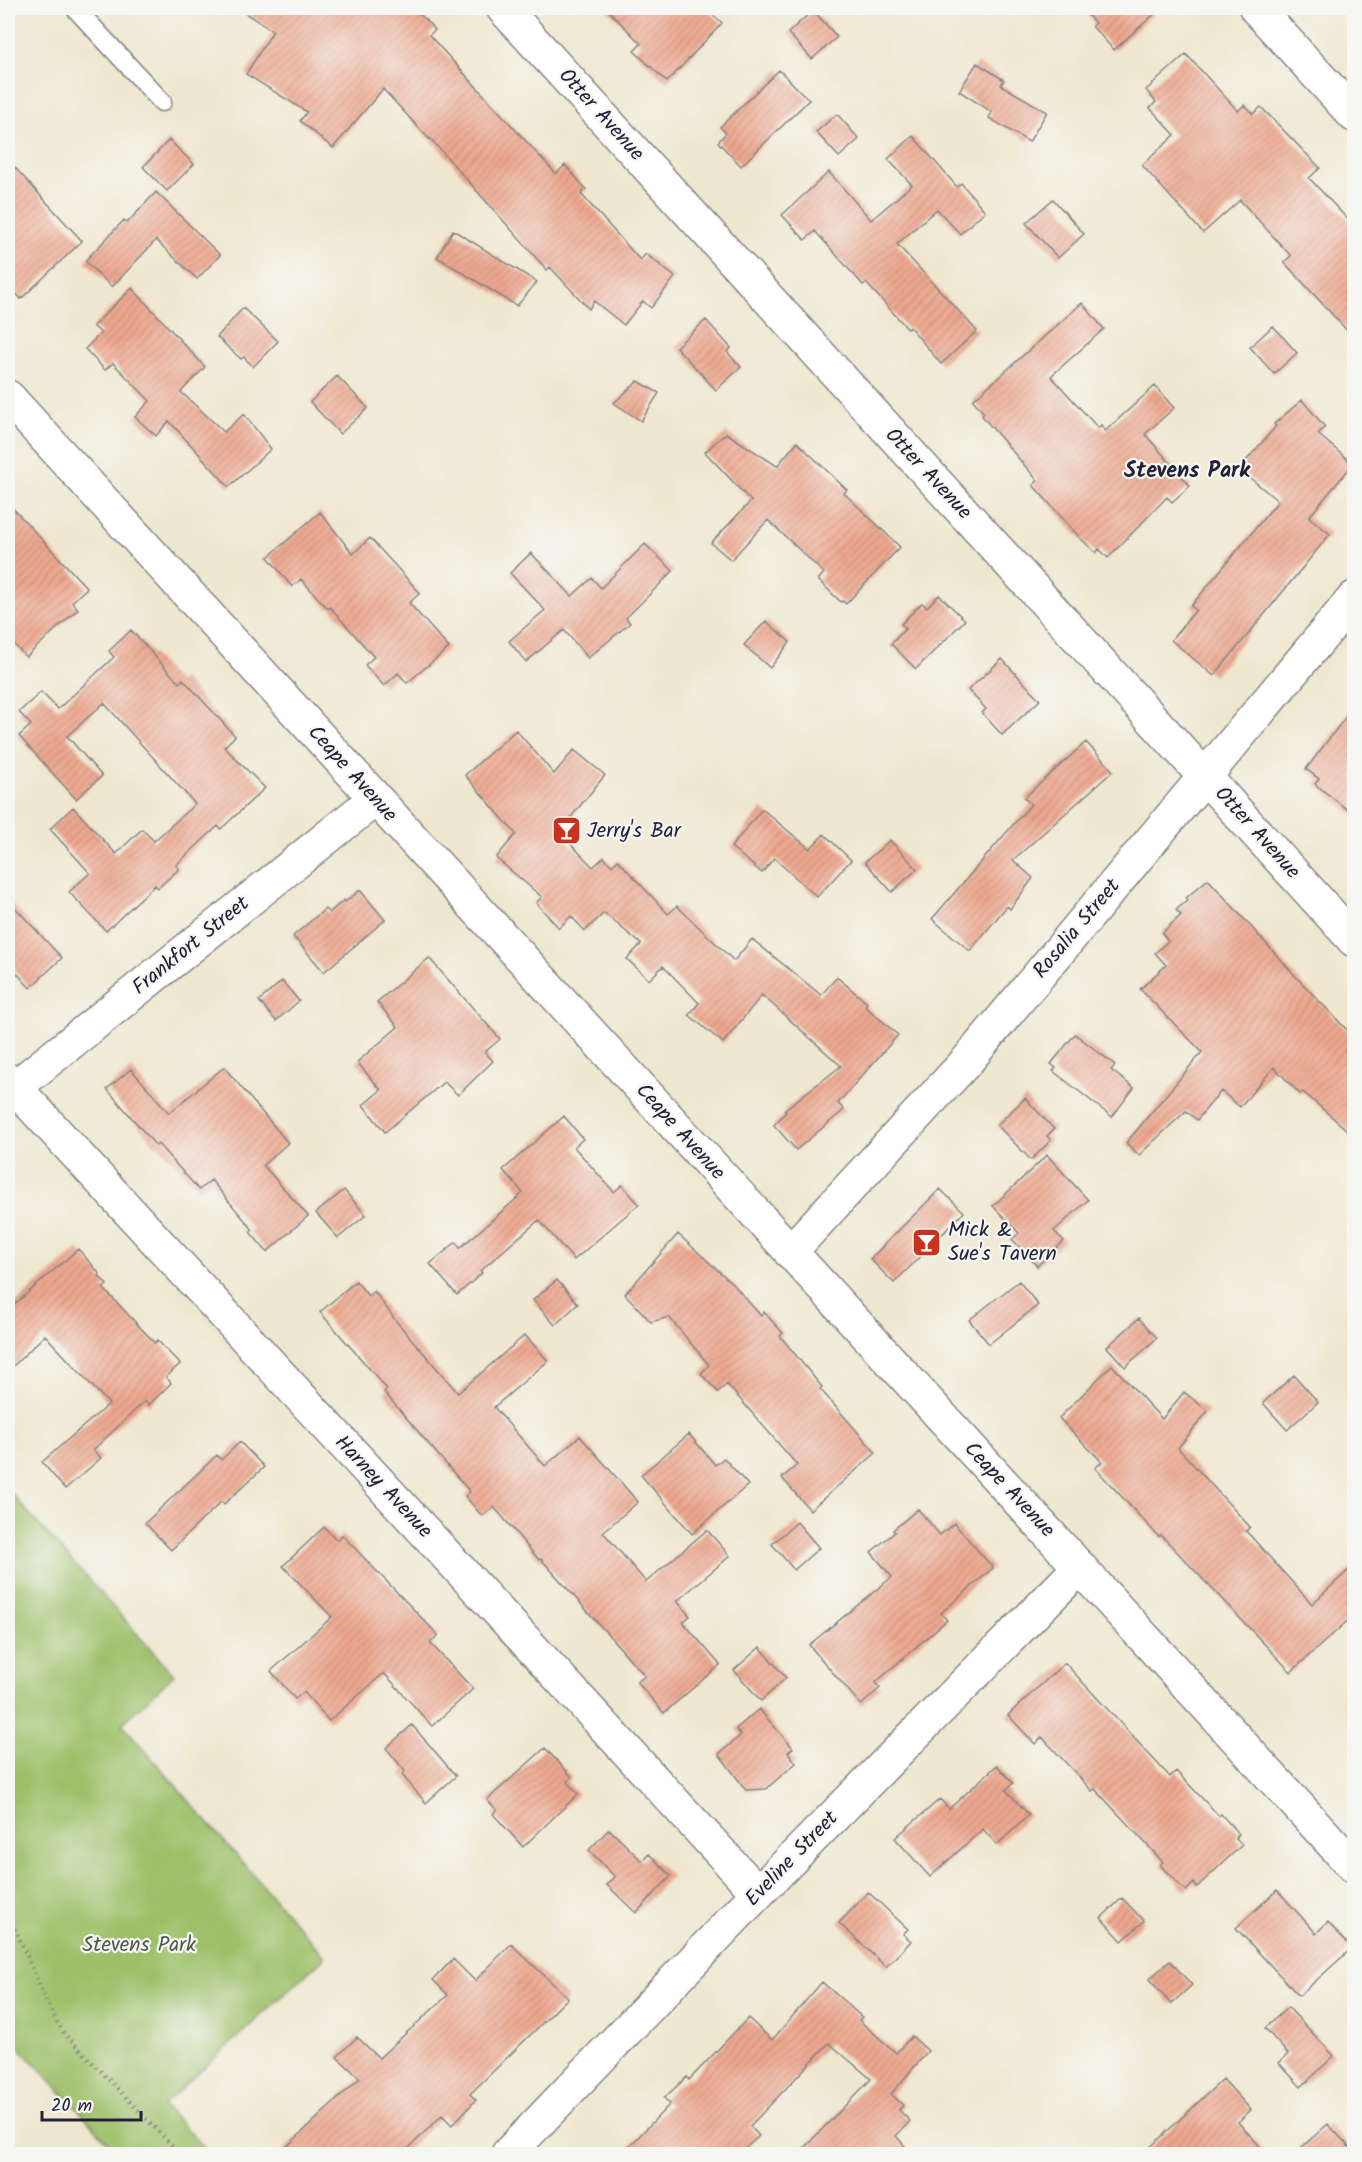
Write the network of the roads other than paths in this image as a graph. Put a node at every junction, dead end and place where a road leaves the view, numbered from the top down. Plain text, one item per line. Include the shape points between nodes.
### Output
1 (75, 8) edge
2 (503, 8) edge
3 (1256, 8) edge
4 (162, 102) dead end
5 (1354, 115) edge
6 (8, 397) edge
7 (1354, 598) edge
8 (1205, 776) junction
9 (375, 799) junction
10 (1354, 940) edge
11 (10, 1087) edge
12 (790, 1252) junction
13 (1080, 1567) junction
14 (1354, 1867) edge
15 (758, 1893) junction
16 (508, 2154) edge

1 - 4 lane
2 - 8 street, Otter Avenue
3 - 5 street
6 - 9 street, Ceape Avenue
7 - 8 street, Rosalia Street
8 - 10 street, Otter Avenue
8 - 12 street, Rosalia Street via 967,1061
9 - 11 street, Frankfort Street
9 - 12 street, Ceape Avenue
11 - 15 street, Harney Avenue
12 - 13 street, Ceape Avenue
13 - 14 street, Ceape Avenue
13 - 15 street, Eveline Street
15 - 16 street, Eveline Street

